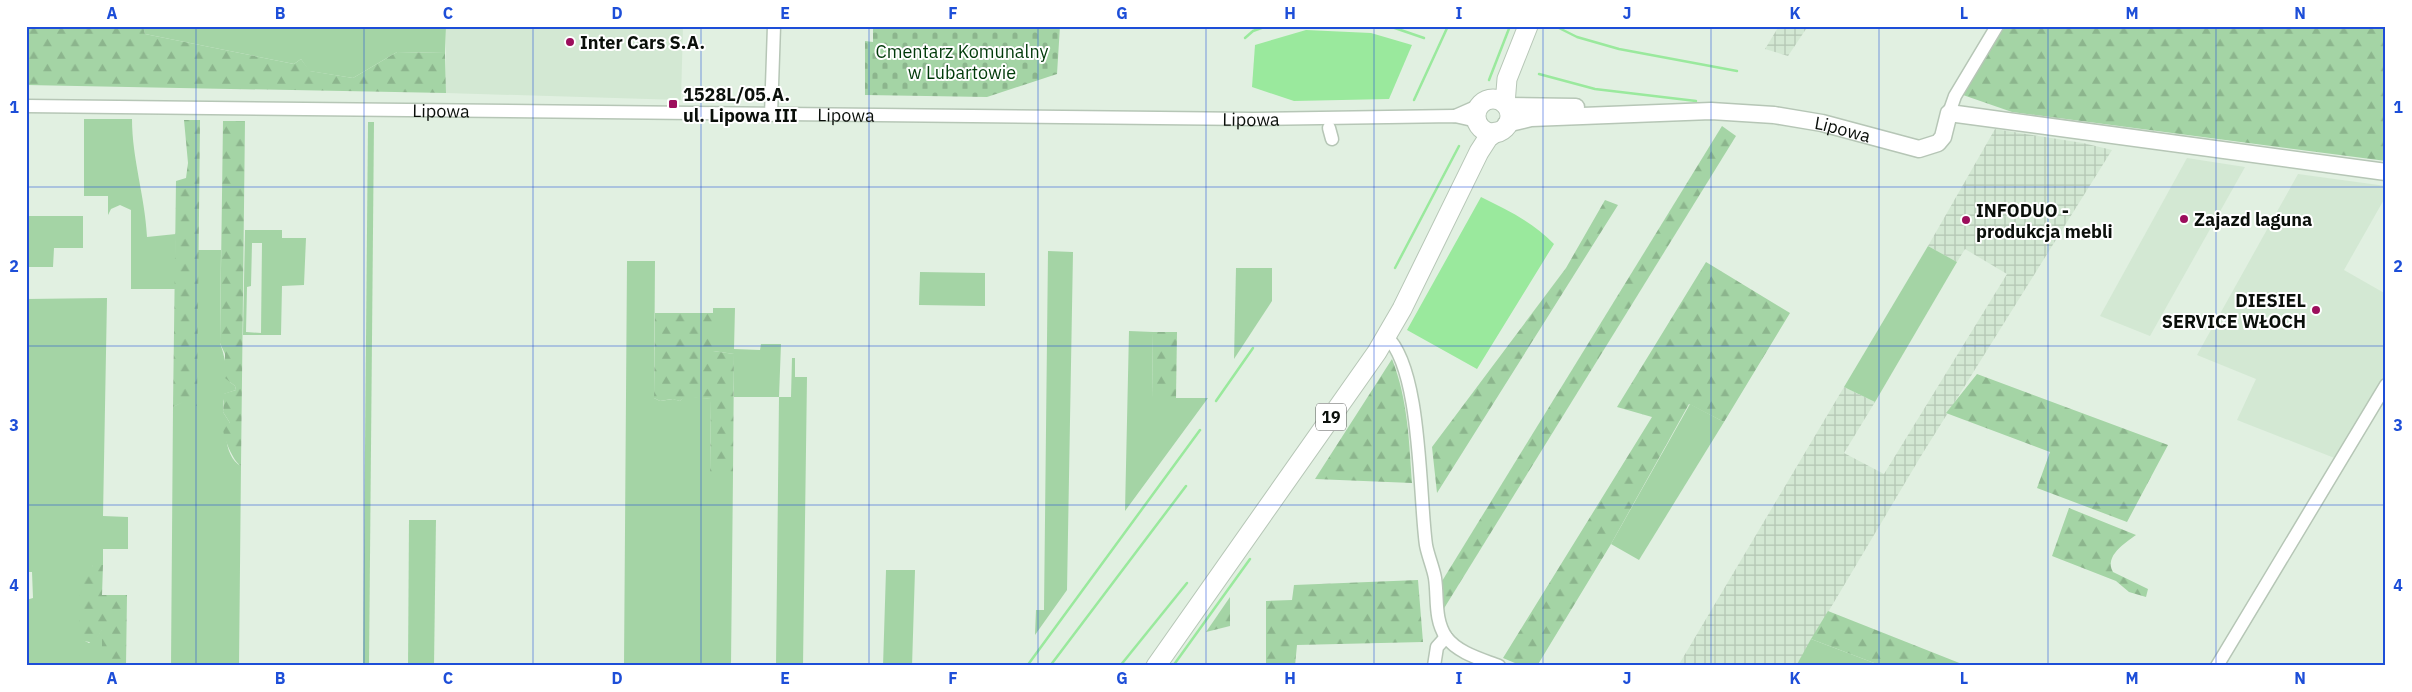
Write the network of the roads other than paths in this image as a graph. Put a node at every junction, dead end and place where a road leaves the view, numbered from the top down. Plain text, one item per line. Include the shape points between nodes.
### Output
1 (774, 26) edge
2 (1528, 26) edge
3 (1997, 26) edge
4 (26, 106) edge
5 (1949, 113) junction
6 (771, 115) junction
7 (1493, 115) junction
8 (2386, 172) edge
9 (1386, 336) junction
10 (2386, 385) edge
11 (1446, 637) junction
12 (1156, 666) edge
13 (1434, 666) edge
14 (1498, 666) edge
15 (2217, 666) edge

1 - 6 street
2 - 7 highway, 19
3 - 5 street via 1955,96
4 - 6 street, Lipowa
5 - 7 main road, Lipowa via 1944,137 1928,148 1918,149 1822,123 1774,115 1711,111 1531,118
5 - 8 main road
6 - 7 street, Lipowa via 1254,119
7 - 9 highway, 19 via 1488,138
9 - 11 street via 1396,348 1410,389 1426,544 1435,578 1437,614
9 - 12 highway, 19
10 - 15 street
11 - 13 street via 1438,648
11 - 14 street via 1469,654

